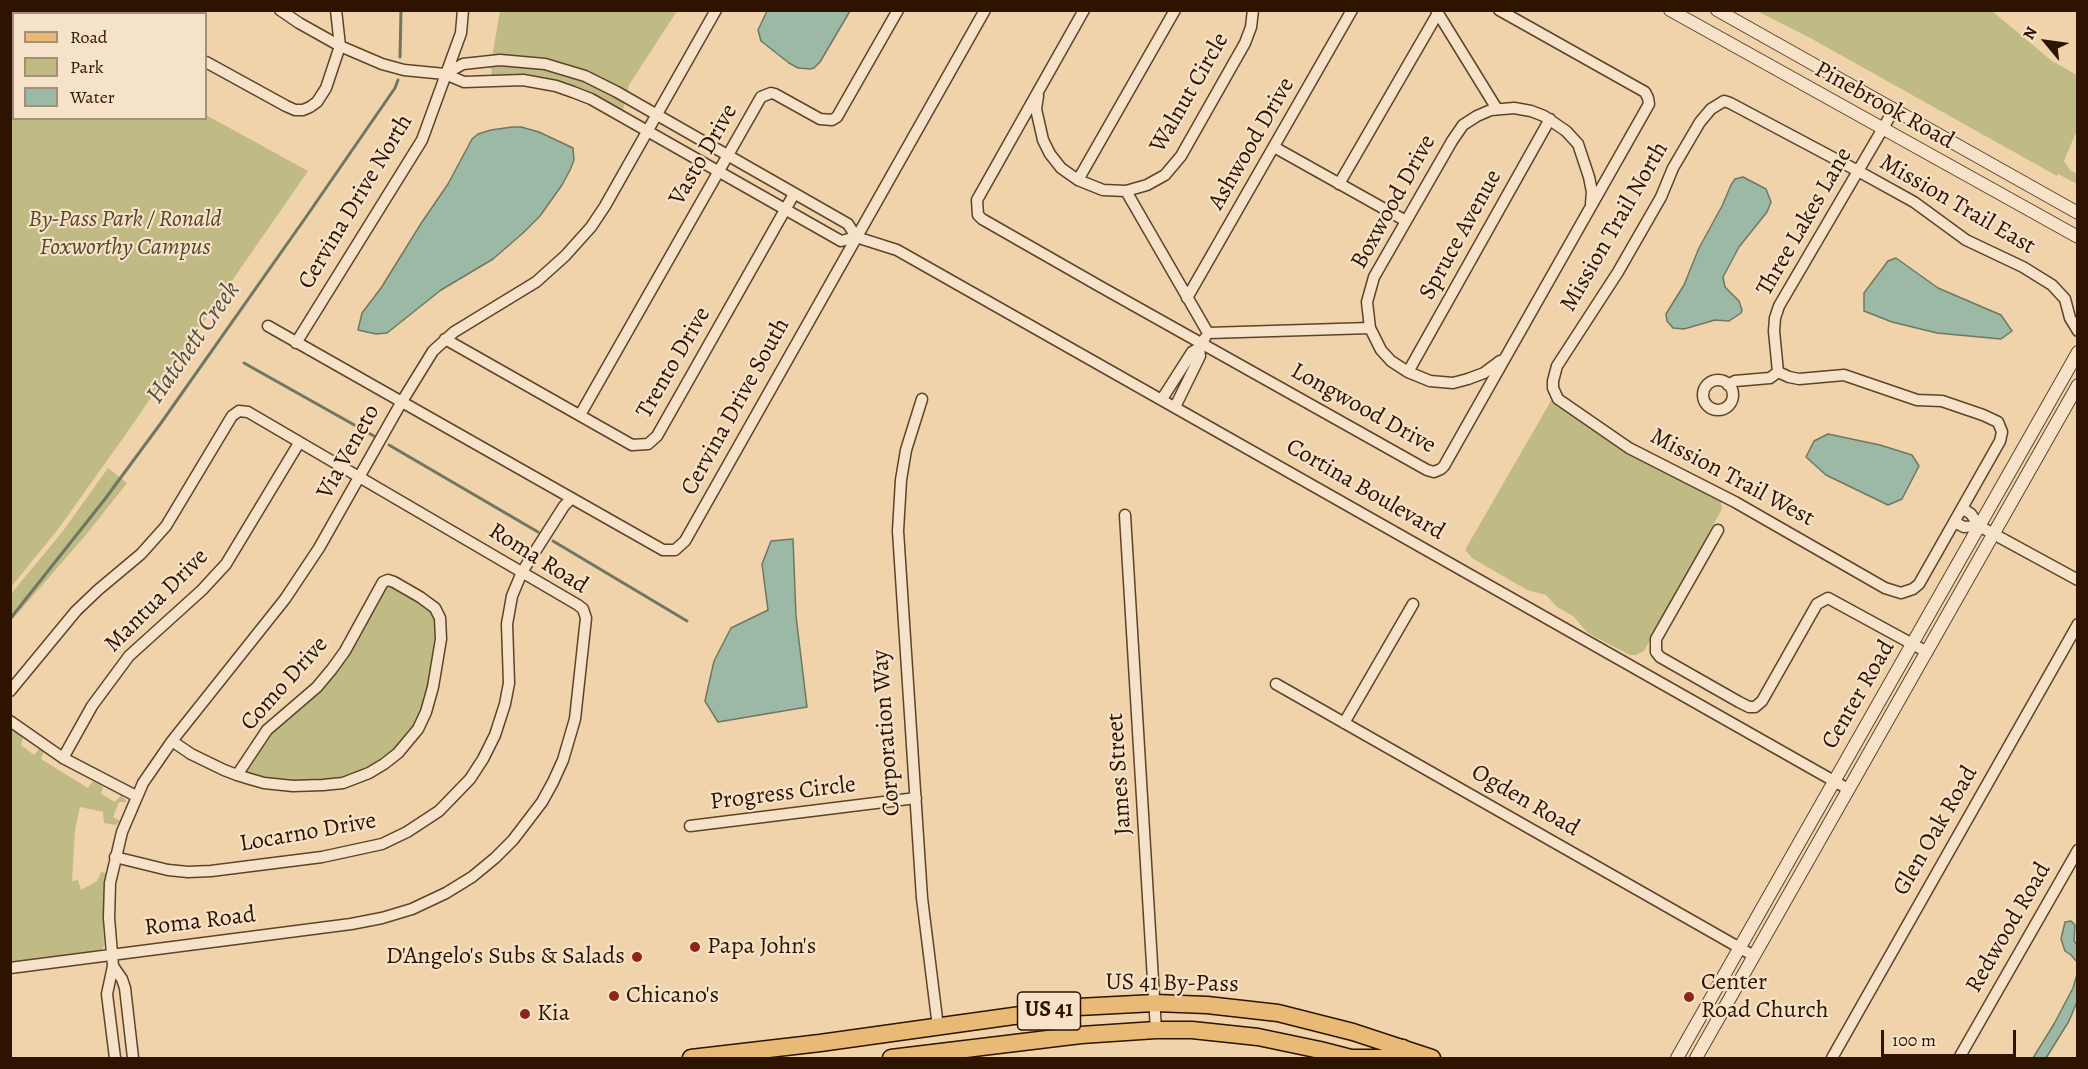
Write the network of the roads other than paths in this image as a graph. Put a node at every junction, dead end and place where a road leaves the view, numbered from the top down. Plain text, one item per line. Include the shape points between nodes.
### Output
1 (280, 10) edge
2 (336, 10) edge
3 (463, 10) edge
4 (716, 10) edge
5 (898, 10) edge
6 (986, 10) edge
7 (1084, 10) edge
8 (1175, 10) edge
9 (1253, 10) edge
10 (1352, 10) edge
11 (1499, 10) edge
12 (1670, 10) edge
13 (1718, 10) edge
14 (1437, 12) edge
15 (340, 46) junction
16 (207, 63) edge
17 (445, 74) junction
18 (1040, 87) junction
19 (1730, 103) joint
20 (1497, 109) junction
21 (1894, 109) junction
22 (657, 115) junction
23 (1550, 119) junction
24 (1882, 130) junction
25 (648, 132) junction
26 (1274, 147) junction
27 (727, 156) junction
28 (1858, 171) junction
29 (718, 172) junction
30 (1078, 180) junction
31 (1339, 184) junction
32 (1126, 191) junction
33 (794, 194) junction
34 (784, 210) junction
35 (1588, 213) junction
36 (2078, 213) edge
37 (1406, 221) junction
38 (856, 237) junction
39 (2078, 237) edge
40 (1187, 298) junction
41 (268, 326) dead end
42 (1370, 328) junction
43 (2076, 328) edge
44 (1208, 333) junction
45 (445, 339) junction
46 (296, 343) junction
47 (1200, 346) junction
48 (1511, 349) junction
49 (2078, 352) edge
50 (1408, 372) junction
51 (1778, 372) junction
52 (1728, 385) dead end
53 (2078, 385) edge
54 (1553, 388) joint
55 (922, 399) dead end
56 (1162, 399) junction
57 (401, 402) junction
58 (1175, 406) junction
59 (580, 415) junction
60 (299, 443) junction
61 (360, 478) junction
62 (571, 499) junction
63 (1962, 508) junction
64 (1125, 515) dead end
65 (1954, 522) junction
66 (1979, 526) junction
67 (1718, 530) dead end
68 (1994, 533) junction
69 (522, 572) junction
70 (2078, 580) edge
71 (1413, 604) dead end
72 (2078, 624) edge
73 (1912, 644) junction
74 (1927, 652) junction
75 (1276, 684) dead end
76 (10, 691) edge
77 (10, 721) edge
78 (1344, 723) junction
79 (172, 741) junction
80 (63, 758) junction
81 (237, 775) junction
82 (1834, 781) junction
83 (1848, 789) junction
84 (136, 796) junction
85 (916, 798) junction
86 (690, 826) dead end
87 (2078, 850) edge
88 (115, 857) junction
89 (1741, 948) junction
90 (1754, 956) junction
91 (113, 961) junction
92 (10, 968) edge
93 (1155, 1003) junction
94 (938, 1027) junction
95 (1156, 1030) junction
96 (820, 1043) junction
97 (1403, 1048) junction
98 (910, 1056) junction
99 (1349, 1058) edge
100 (115, 1059) edge
101 (133, 1059) edge
102 (692, 1059) edge
103 (741, 1059) edge
104 (891, 1059) edge
105 (1432, 1059) edge
106 (1677, 1059) edge
107 (1696, 1059) edge
108 (1832, 1059) edge
109 (1959, 1059) edge

1 - 15 street, Cortina Boulevard
2 - 15 street
3 - 17 street, Cervina Drive North via 461,33
4 - 22 street, Via Veneto
5 - 27 street, Vasto Drive via 837,117 826,121 778,95 765,94
6 - 38 street, Cervina Drive South
7 - 18 street, Longwood Drive
8 - 30 street
9 - 32 street, Walnut Circle via 1245,43 1176,164 1157,180
10 - 26 street, Ashwood Drive
11 - 35 street, Longwood Drive via 1647,95 1648,108
12 - 24 street, Pinebrook Road
13 - 21 street, Pinebrook Road
14 - 20 street
14 - 31 street
15 - 16 street via 322,95 303,110 286,106
15 - 17 street, Cortina Boulevard via 404,70
17 - 22 street, Cortina Boulevard via 463,64 501,60 545,64 600,83
17 - 25 street, Cortina Boulevard via 464,82 523,80 556,86 591,99
17 - 46 street, Cervina Drive North via 412,158
18 - 30 street, Walnut Circle via 1036,109 1043,140 1055,162
18 - 47 street, Longwood Drive via 977,200 978,215
19 - 28 street, Mission Trail East
19 - 54 street, Mission Trail North via 1719,102 1700,122 1618,272 1557,366
20 - 23 street, Boxwood Drive via 1531,111
20 - 37 street, Boxwood Drive via 1477,116 1458,131
21 - 24 street, Three Lakes Lane
21 - 36 street, Pinebrook Road
22 - 25 street, Via Veneto
22 - 27 street, Cortina Boulevard
23 - 35 street, Boxwood Drive via 1572,136 1582,152 1592,192
23 - 50 street, Spruce Avenue
24 - 28 street, Three Lakes Lane
24 - 39 street, Pinebrook Road
25 - 29 street, Cortina Boulevard
25 - 45 street, Via Veneto via 591,227 565,255 529,286
26 - 31 street
26 - 40 street, Ashwood Drive
27 - 29 street, Vasto Drive
27 - 33 street, Cortina Boulevard
28 - 43 street, Mission Trail East via 1914,202 1966,240 2052,285 2065,299
28 - 51 street, Three Lakes Lane via 1779,306 1774,331
29 - 34 street, Cortina Boulevard
29 - 59 street, Vasto Drive
30 - 32 street, Walnut Circle via 1102,190
31 - 37 street
32 - 40 street
33 - 34 street, Trento Drive
33 - 38 street, Cortina Boulevard via 848,224
34 - 38 street, Cortina Boulevard via 841,241
34 - 59 street, Trento Drive via 655,439 648,444 632,444
35 - 48 street, Longwood Drive
37 - 42 street, Boxwood Drive via 1371,284 1367,302
38 - 56 street, Cortina Boulevard via 897,250
38 - 62 street, Cervina Drive South via 680,547 663,550
40 - 44 street
41 - 46 street
42 - 44 street
42 - 50 street, Boxwood Drive via 1386,356
44 - 47 street
45 - 57 street, Via Veneto via 425,362
45 - 59 street, Trento Drive
46 - 57 street
47 - 48 street, Longwood Drive via 1434,472 1444,466
47 - 56 street via 1192,352
47 - 58 street via 1200,356
48 - 50 street, Boxwood Drive via 1492,368 1459,382 1431,381
49 - 66 street, Center Road
51 - 52 street via 1770,378
51 - 63 street via 1799,379 1844,375 1917,400 1942,401 1998,422 2002,436 1997,448
53 - 68 street, Center Road
54 - 65 street, Mission Trail West via 1561,401 1629,448 1735,502 1885,588 1901,593 1913,590
55 - 85 street, Corporation Way via 904,460 898,531
56 - 58 street, Cortina Boulevard
57 - 61 street, Via Veneto
57 - 62 street, Cervina Drive South
58 - 82 street, Cortina Boulevard
60 - 61 street, Roma Road
60 - 76 street, Roma Road via 248,412 235,413 166,526 141,554 76,611
60 - 80 street, Mantua Drive via 226,564 124,661 88,712
61 - 69 street, Roma Road
61 - 79 street, Via Veneto via 285,599
62 - 69 street, Locarno Drive
63 - 65 street
63 - 66 street
64 - 93 street, James Street
65 - 66 street via 1964,527
66 - 68 street
66 - 73 street, Center Road
67 - 73 street via 1656,639 1656,652 1670,662 1739,702 1755,707 1817,604 1828,598
68 - 70 street
68 - 74 street, Center Road
69 - 88 street, Locarno Drive via 509,608 508,683 495,735 463,788 427,820 374,847 211,871 168,870
69 - 91 street, Roma Road via 583,609 586,618 582,667 575,719 560,767 528,822 495,858 446,893 382,918
71 - 78 street
72 - 108 street, Glen Oak Road
73 - 74 street
73 - 82 street, Center Road
74 - 83 street, Center Road
75 - 78 street, Ogden Road
77 - 80 street
78 - 89 street, Ogden Road
79 - 81 street, Como Drive
79 - 84 street, Via Veneto
80 - 84 street
81 - 81 street, Como Drive via 267,730 332,669 383,582 392,580 432,604 441,629 431,697 418,729 394,757 369,773 335,784 278,785
82 - 83 street, Cortina Boulevard
82 - 89 street, Center Road
83 - 90 street, Center Road
84 - 88 street, Via Veneto
85 - 86 street, Progress Circle
85 - 94 street, Corporation Way via 922,898
87 - 109 street, Redwood Road
88 - 91 street, Via Veneto via 109,903
89 - 90 street, Ogden Road
89 - 106 street, Center Road
90 - 107 street, Center Road
91 - 92 street, Roma Road
91 - 100 street, Via Veneto via 107,994
91 - 101 street, Via Veneto via 124,983
93 - 94 main road, US 41 By-Pass / US 41 via 1078,1007
93 - 95 street, James Street
93 - 97 main road, US 41 By-Pass / US 41 via 1278,1013
94 - 96 main road, US 41 By-Pass / US 41
94 - 98 main road
95 - 98 main road, US 41 By-Pass / US 41
95 - 99 main road, US 41 By-Pass / US 41 via 1258,1037
96 - 102 main road, US 41 By-Pass / US 41
96 - 103 main road via 788,1053
97 - 99 main road, US 41 By-Pass via 1397,1058
97 - 105 main road, US 41 By-Pass / US 41
98 - 104 main road, US 41 By-Pass / US 41

